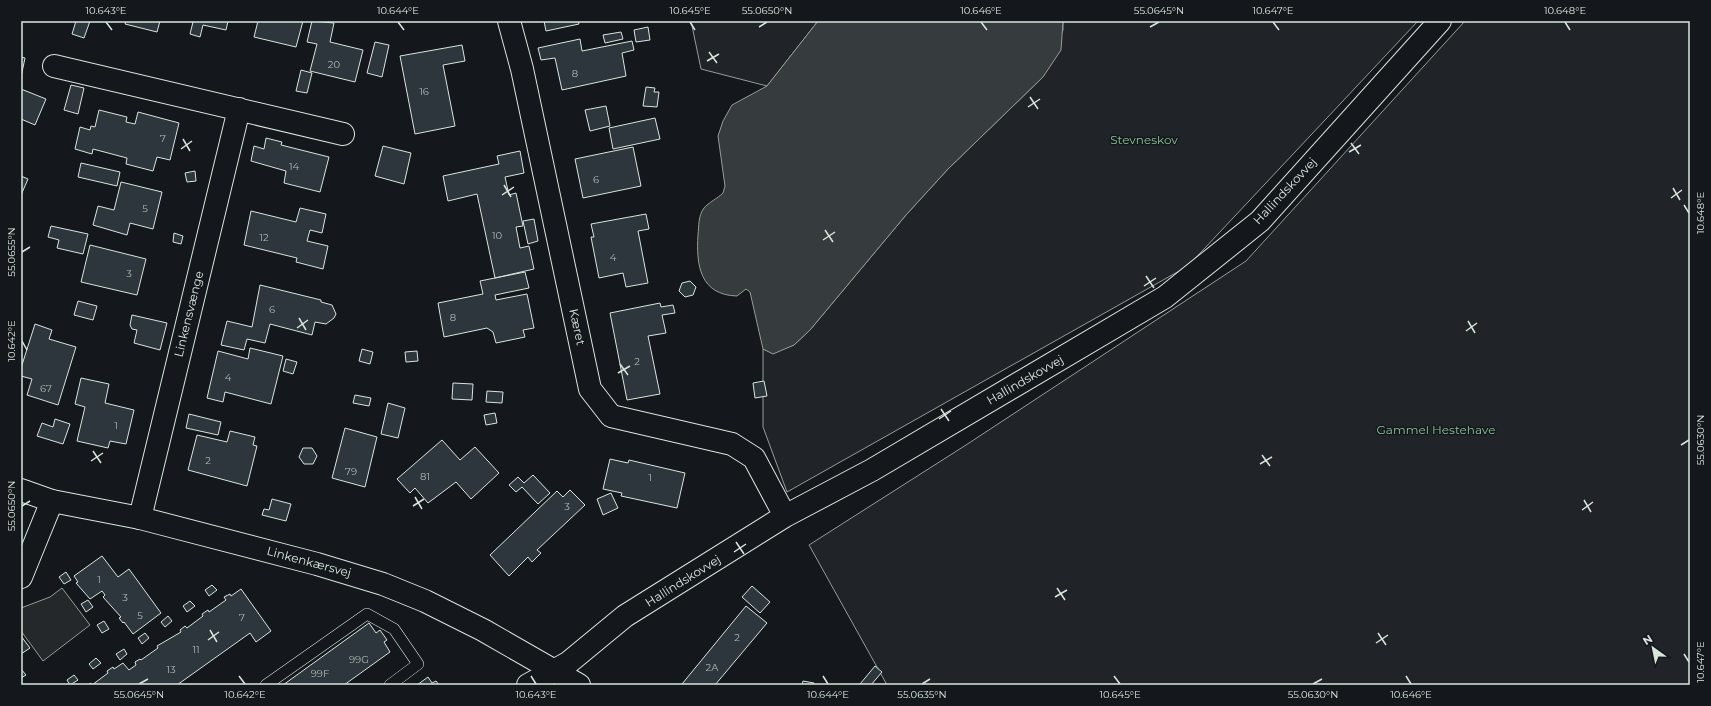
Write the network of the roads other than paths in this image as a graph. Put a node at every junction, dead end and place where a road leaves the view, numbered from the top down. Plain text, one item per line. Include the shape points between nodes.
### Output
1 (509, 21) edge
2 (1440, 21) edge
3 (54, 66) dead end
4 (239, 109) junction
5 (344, 134) dead end
6 (21, 490) edge
7 (52, 501) junction
8 (785, 516) junction
9 (140, 518) junction
10 (21, 577) edge
11 (554, 672) junction
12 (266, 685) edge
13 (390, 685) edge
14 (528, 685) edge
15 (579, 685) edge

1 - 8 street, Kæret via 522,69 590,389 611,416 732,444 754,458
2 - 8 street, Hallindskovvej via 1260,221 1165,297 872,470
3 - 4 street
4 - 5 street
4 - 9 street, Linkensvænge
6 - 7 street, Linkenkærsvej
7 - 9 street, Linkenkærsvej
7 - 10 street
8 - 11 street, Hallindskovvej via 625,616
9 - 11 street, Linkenkærsvej via 317,564 383,584 425,601 483,630
11 - 14 street, Hallindskovvej
11 - 15 street, Linkenkærsvej
12 - 13 lane via 367,614 394,628 418,664

